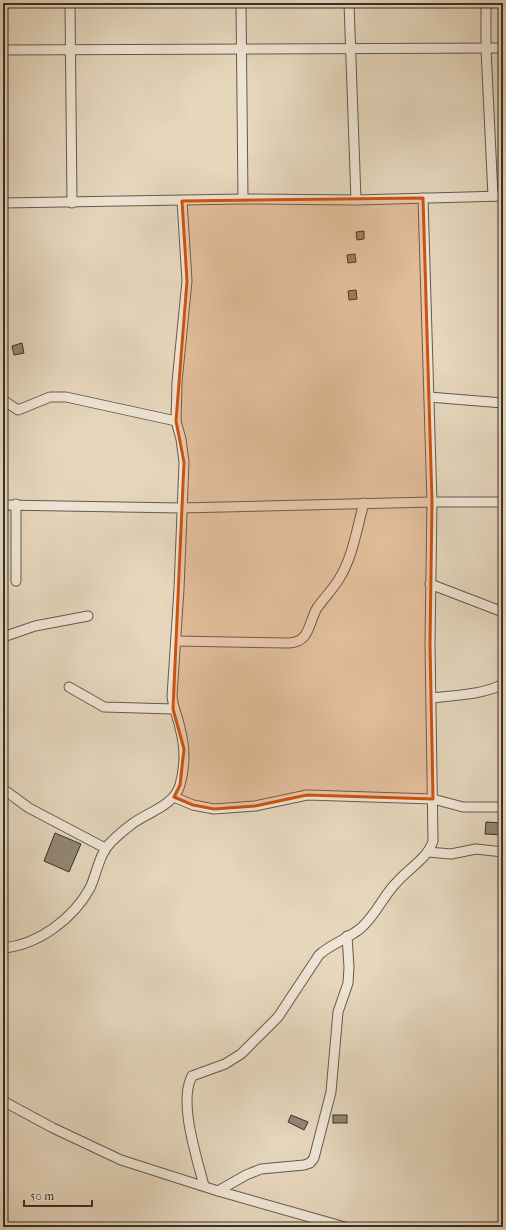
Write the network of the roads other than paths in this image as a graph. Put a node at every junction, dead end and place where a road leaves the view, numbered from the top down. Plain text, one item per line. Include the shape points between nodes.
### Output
1 (70, 3) edge
2 (241, 3) edge
3 (349, 3) edge
4 (486, 3) edge
5 (503, 48) edge
6 (486, 49) junction
7 (3, 50) edge
8 (71, 50) junction
9 (240, 50) junction
10 (350, 50) junction
11 (493, 196) junction
12 (503, 196) edge
13 (423, 198) junction
14 (243, 199) junction
15 (356, 200) junction
16 (182, 201) junction
17 (72, 203) junction
18 (3, 204) edge
19 (429, 397) junction
20 (3, 400) edge
21 (503, 403) edge
22 (176, 421) junction
23 (432, 502) junction
24 (503, 502) edge
25 (364, 503) junction
26 (16, 504) junction
27 (3, 505) edge
28 (181, 508) junction
29 (16, 581) dead end
30 (430, 584) junction
31 (503, 612) edge
32 (88, 616) dead end
33 (3, 637) edge
34 (176, 641) junction
35 (503, 684) edge
36 (69, 687) dead end
37 (432, 698) junction
38 (173, 709) junction
39 (3, 790) edge
40 (174, 797) junction
41 (433, 799) junction
42 (503, 807) edge
43 (105, 848) junction
44 (428, 852) junction
45 (503, 852) edge
46 (347, 936) junction
47 (3, 948) edge
48 (3, 1101) edge
49 (204, 1186) junction
50 (218, 1191) junction
51 (345, 1227) edge

1 - 8 street
2 - 9 street
3 - 10 street
4 - 6 street
5 - 6 street
6 - 10 street
6 - 11 street
7 - 8 street
8 - 9 street
8 - 17 street
9 - 10 street
9 - 14 street
10 - 15 street
11 - 12 street
11 - 13 street
13 - 15 street
13 - 19 street
14 - 15 street
14 - 16 street
16 - 17 street
16 - 22 street via 187,281 177,382
17 - 18 street
19 - 21 street
19 - 23 street
20 - 22 street via 18,410 50,397 66,397
22 - 28 street via 184,462
23 - 24 street
23 - 25 street
23 - 30 street
25 - 28 street
25 - 34 street via 340,579 317,608 304,638 295,643
26 - 27 street
26 - 28 street
26 - 29 street
28 - 34 street
30 - 31 street
30 - 37 street
32 - 33 street via 35,626
34 - 38 street
35 - 37 street via 484,691
36 - 38 street via 104,707
37 - 41 street
38 - 40 street via 184,749 180,785
39 - 43 street via 29,808
40 - 41 street via 193,805 214,809 255,806 307,795
40 - 43 street via 132,824
41 - 42 street via 463,807
41 - 44 street via 433,840
43 - 47 street via 90,888 66,918 38,937 18,946
44 - 45 street via 451,854 476,849
44 - 46 street via 395,883 368,921
46 - 49 street via 328,946 319,955 278,1017 241,1054 225,1064 192,1076 188,1082 187,1102
46 - 50 street via 348,983 338,1012 331,1092 314,1158 304,1165 261,1169
48 - 49 street via 121,1160
49 - 50 street
50 - 51 street

